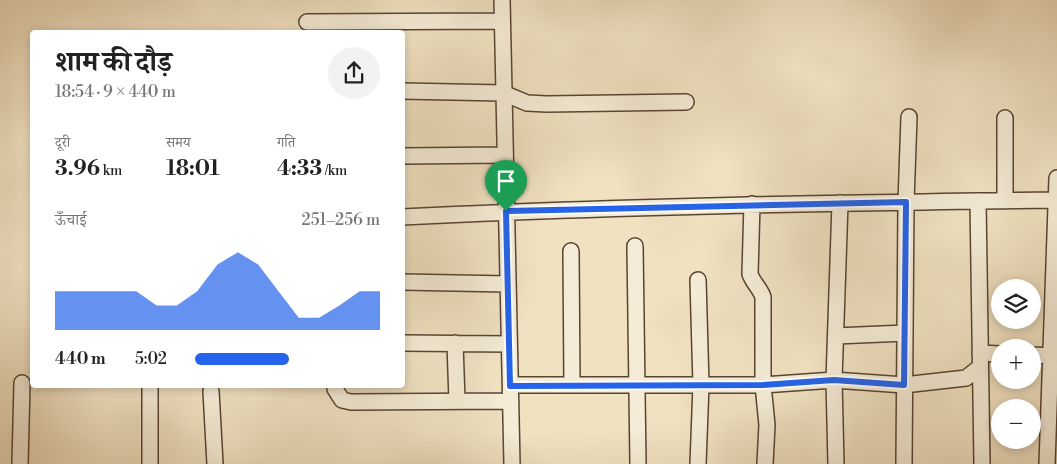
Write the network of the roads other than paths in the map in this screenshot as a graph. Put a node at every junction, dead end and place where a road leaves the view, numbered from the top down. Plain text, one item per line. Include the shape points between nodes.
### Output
1 (502, 0) edge
2 (502, 21) junction
3 (307, 22) dead end
4 (338, 28) edge
5 (405, 91) edge
6 (503, 93) junction
7 (686, 102) dead end
8 (909, 117) dead end
9 (1005, 118) dead end
10 (505, 155) junction
11 (405, 156) edge
12 (1057, 178) edge
13 (1056, 200) edge
14 (978, 201) junction
15 (1005, 201) junction
16 (906, 202) junction
17 (840, 203) junction
18 (752, 204) junction
19 (506, 211) junction
20 (405, 217) edge
21 (635, 246) dead end
22 (571, 251) dead end
23 (698, 280) dead end
24 (405, 282) edge
25 (508, 284) junction
26 (904, 333) junction
27 (836, 336) junction
28 (405, 343) edge
29 (454, 343) junction
30 (509, 344) junction
31 (1054, 352) edge
32 (1041, 354) edge
33 (991, 357) edge
34 (980, 360) junction
35 (834, 380) junction
36 (22, 383) dead end
37 (572, 385) junction
38 (636, 385) junction
39 (701, 385) junction
40 (763, 385) junction
41 (904, 385) junction
42 (510, 386) junction
43 (150, 388) edge
44 (335, 388) edge
45 (211, 391) dead end
46 (457, 401) junction
47 (511, 401) junction
48 (20, 464) edge
49 (150, 464) edge
50 (215, 464) edge
51 (512, 464) edge
52 (638, 464) edge
53 (698, 464) edge
54 (765, 464) edge
55 (836, 464) edge
56 (904, 464) edge
57 (982, 464) edge
58 (1048, 464) edge

1 - 2 street
2 - 4 street
2 - 6 street
3 - 4 street
5 - 6 street
6 - 7 street via 527,103
6 - 10 street
8 - 16 street
9 - 15 street
10 - 11 street
10 - 19 street
12 - 13 street
13 - 15 street
13 - 31 street
14 - 15 street
14 - 16 street
14 - 34 street
16 - 17 street
16 - 26 street
17 - 18 street
17 - 27 street
18 - 19 street
18 - 40 street via 750,274 763,297
19 - 20 street
19 - 25 street
21 - 38 street
22 - 37 street
23 - 39 street
24 - 25 street
25 - 30 street
26 - 27 street
26 - 41 street
27 - 35 street
28 - 29 street
29 - 30 street
29 - 46 street
30 - 42 street
31 - 32 street
31 - 58 street
33 - 34 street
34 - 41 street via 966,378
34 - 57 street
35 - 40 street
35 - 41 street
35 - 55 street
36 - 48 street
37 - 38 street
37 - 42 street
38 - 39 street
38 - 52 street
39 - 40 street
39 - 53 street
40 - 54 street via 767,426
41 - 56 street
42 - 47 street
43 - 49 street
44 - 46 street via 342,400 352,402
45 - 50 street
46 - 47 street
47 - 51 street

